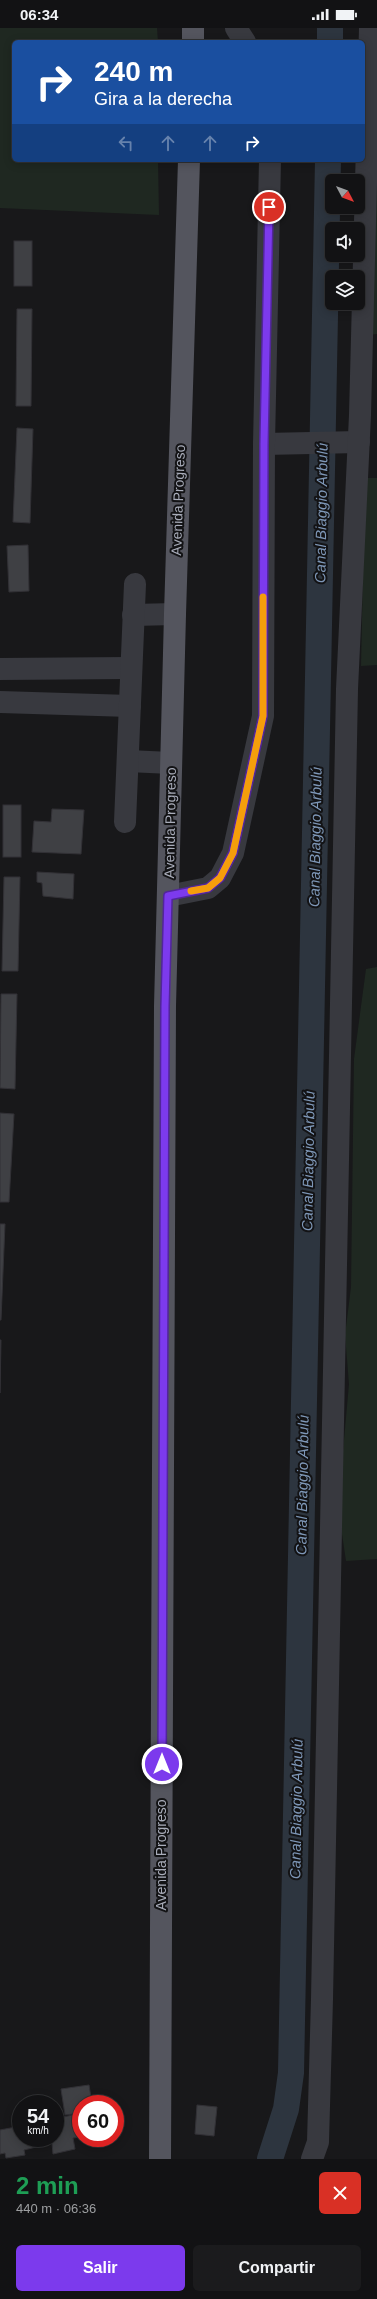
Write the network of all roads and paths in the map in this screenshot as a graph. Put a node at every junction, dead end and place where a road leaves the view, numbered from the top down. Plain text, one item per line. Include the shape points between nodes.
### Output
1 (193, 28) edge
2 (236, 28) edge
3 (370, 28) edge
4 (193, 40) edge
5 (244, 40) edge
6 (189, 162) edge
7 (270, 162) edge
8 (359, 442) junction
9 (264, 444) junction
10 (135, 584) dead end
11 (175, 614) junction
12 (133, 615) junction
13 (130, 668) junction
14 (0, 669) edge
15 (0, 702) edge
16 (130, 706) junction
17 (128, 761) junction
18 (171, 763) junction
19 (125, 822) dead end
20 (168, 896) junction
21 (160, 2159) edge
22 (312, 2159) edge

1 - 4 main road
2 - 5 street
3 - 8 street
6 - 11 main road, Avenida Progreso
7 - 9 street
8 - 9 street
8 - 22 street via 347,689 322,1999 318,2142
9 - 20 street via 263,716 233,853 220,878 208,888
10 - 12 street
11 - 12 street
11 - 18 main road, Avenida Progreso
12 - 13 street
13 - 14 street
13 - 16 street
15 - 16 street
16 - 17 street
17 - 18 street
17 - 19 street
18 - 20 main road, Avenida Progreso
20 - 21 main road, Avenida Progreso via 165,1006

